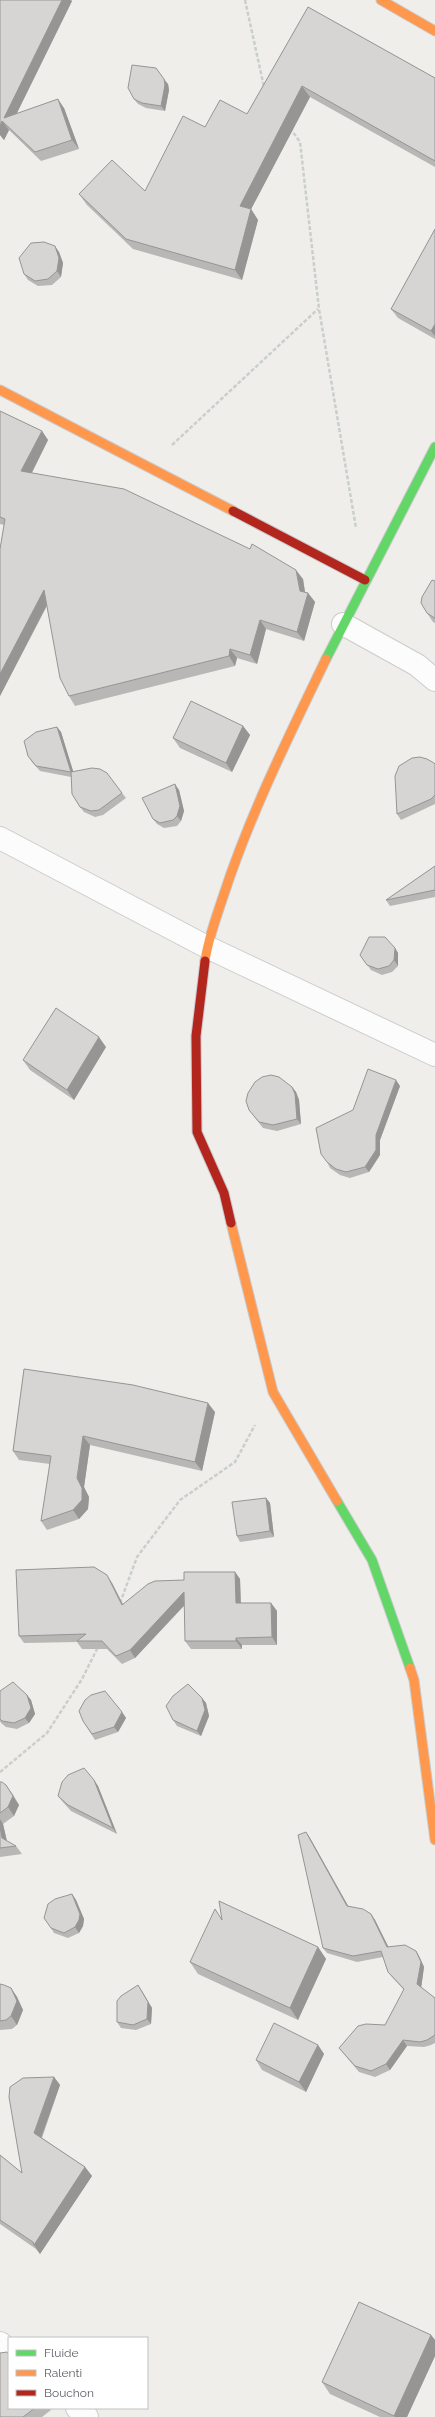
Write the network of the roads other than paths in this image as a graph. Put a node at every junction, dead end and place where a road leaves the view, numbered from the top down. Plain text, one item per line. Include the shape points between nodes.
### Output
1 (381, 0) edge
2 (435, 31) edge
3 (0, 390) edge
4 (435, 448) edge
5 (365, 580) junction
6 (343, 624) junction
7 (435, 680) edge
8 (0, 838) edge
9 (207, 947) junction
10 (435, 1055) edge
11 (435, 1840) edge
12 (0, 2343) edge
13 (8, 2349) edge
14 (78, 2409) edge
15 (87, 2417) edge

1 - 2 street
3 - 5 street
4 - 5 street
5 - 6 street
6 - 7 street via 418,665
6 - 9 street via 280,755 232,866
8 - 9 street
9 - 10 street
9 - 11 street via 196,1036 197,1132 224,1193 272,1392 372,1560 414,1680
12 - 13 street
14 - 15 street

